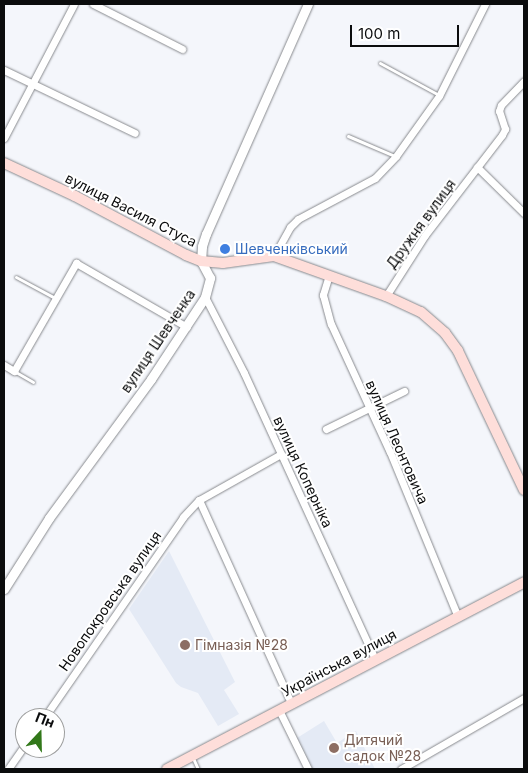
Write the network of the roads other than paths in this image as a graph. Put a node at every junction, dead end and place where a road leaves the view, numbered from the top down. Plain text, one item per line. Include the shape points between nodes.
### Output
1 (74, 4) edge
2 (93, 4) edge
3 (308, 4) edge
4 (484, 4) edge
5 (182, 49) dead end
6 (380, 63) dead end
7 (4, 70) edge
8 (524, 81) edge
9 (32, 84) junction
10 (439, 96) junction
11 (135, 133) dead end
12 (348, 136) dead end
13 (4, 138) edge
14 (396, 156) junction
15 (4, 163) edge
16 (477, 167) junction
17 (524, 213) edge
18 (274, 256) junction
19 (201, 260) junction
20 (329, 275) junction
21 (16, 277) dead end
22 (386, 296) junction
23 (205, 297) junction
24 (55, 298) junction
25 (187, 327) junction
26 (4, 365) edge
27 (14, 371) junction
28 (33, 382) dead end
29 (404, 391) dead end
30 (369, 408) junction
31 (326, 429) dead end
32 (281, 454) junction
33 (524, 490) edge
34 (199, 500) junction
35 (524, 582) edge
36 (4, 589) edge
37 (458, 617) junction
38 (375, 659) junction
39 (524, 698) edge
40 (291, 703) junction
41 (51, 708) edge
42 (279, 710) junction
43 (192, 756) junction
44 (16, 758) edge
45 (8, 769) edge
46 (167, 769) edge
47 (198, 769) edge
48 (308, 769) edge
49 (400, 769) edge

1 - 9 street
2 - 5 street
3 - 19 street via 219,201 202,246
4 - 10 street
6 - 10 lane
7 - 9 street
8 - 16 street, Дружня вулиця via 501,105 499,111 505,129
9 - 11 street
9 - 13 street
10 - 14 street
12 - 14 lane
14 - 18 street via 375,178 298,219
15 - 19 main road, вулиця Василя Стуса via 75,196 177,251
16 - 17 street
16 - 22 street, Дружня вулиця via 420,242
18 - 19 main road, вулиця Василя Стуса via 223,263
18 - 20 main road, вулиця Василя Стуса
19 - 23 street, вулиця Шевченка via 210,278
20 - 22 main road, вулиця Василя Стуса
20 - 30 street, вулиця Леонтовича via 323,295 325,309
21 - 24 lane
22 - 33 main road, вулиця Василя Стуса via 420,312 437,324 452,341
23 - 25 street, вулиця Шевченка
23 - 32 street, вулиця Коперніка
24 - 25 street via 76,263
24 - 27 street
25 - 36 street, вулиця Шевченка via 49,518
26 - 27 street
27 - 28 lane
29 - 30 street
30 - 31 street
30 - 37 street, вулиця Леонтовича
32 - 34 street, Новопокровська вулиця
32 - 38 street, вулиця Коперніка
34 - 40 street
34 - 41 street, Новопокровська вулиця via 183,517
35 - 37 main road, Українська вулиця
37 - 38 main road, Українська вулиця
38 - 40 main road, Українська вулиця
39 - 49 street
40 - 42 main road, Українська вулиця
42 - 43 main road, Українська вулиця
42 - 48 street
43 - 46 main road, Українська вулиця
43 - 47 lane
44 - 45 street

